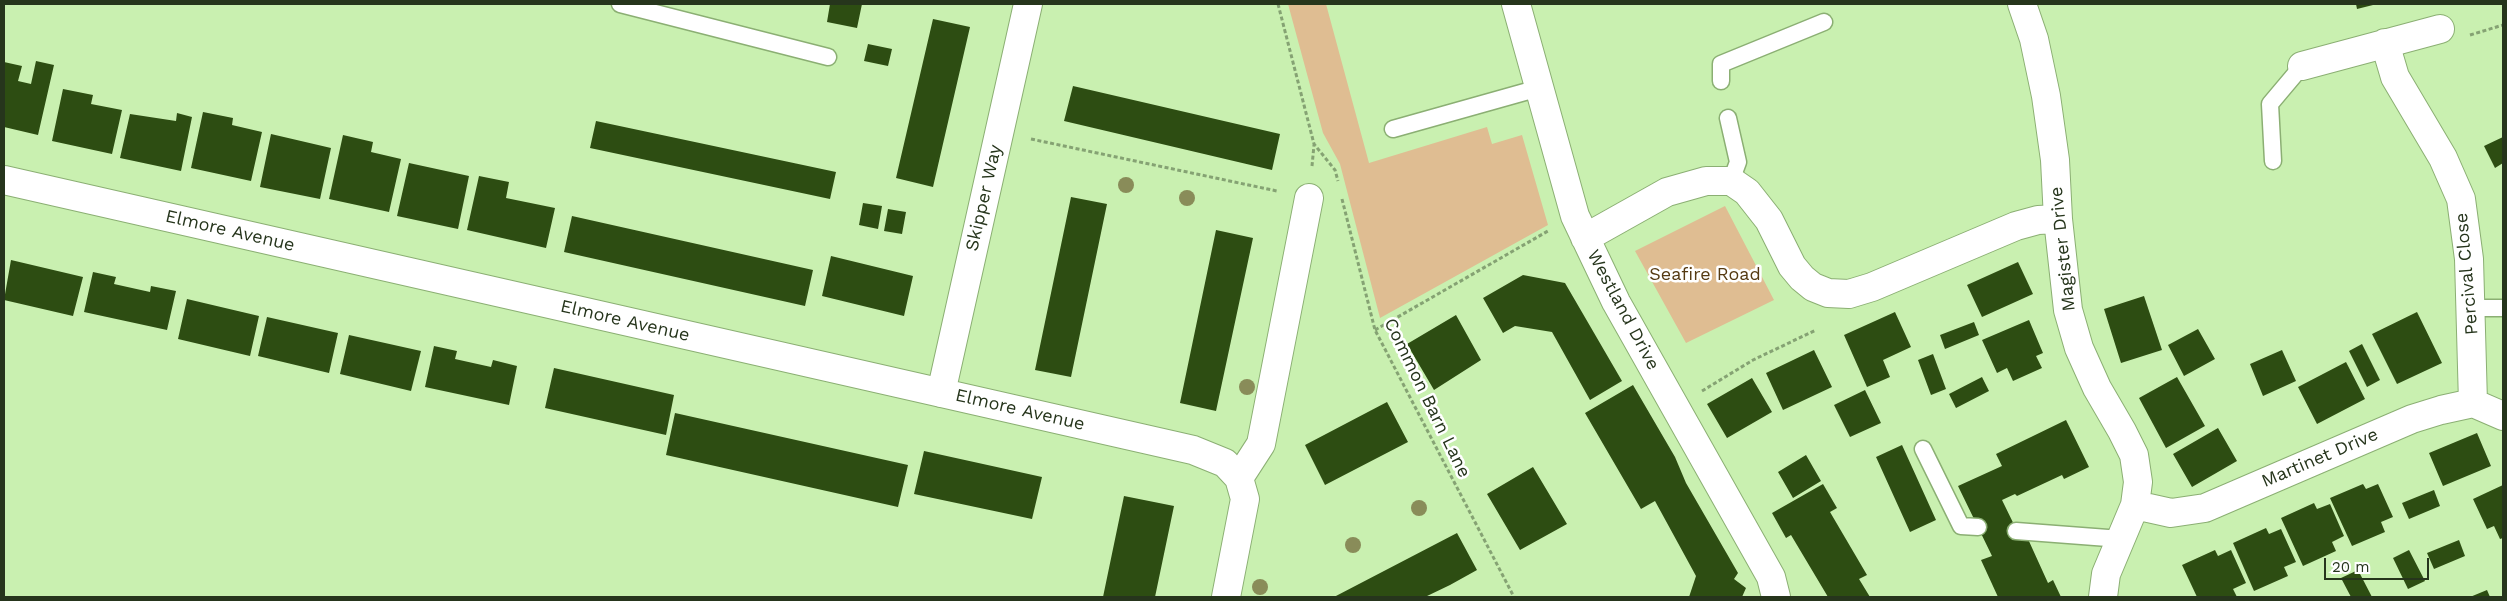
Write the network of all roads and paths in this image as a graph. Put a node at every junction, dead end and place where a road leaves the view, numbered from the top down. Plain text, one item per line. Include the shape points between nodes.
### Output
1 (624, 4) edge
2 (1028, 4) edge
3 (1278, 4) edge
4 (1516, 4) edge
5 (2022, 4) edge
6 (1824, 22) dead end
7 (2440, 29) dead end
8 (2385, 43) junction
9 (828, 57) dead end
10 (2302, 66) joint
11 (1721, 82) dead end
12 (1539, 88) junction
13 (1728, 118) dead end
14 (1393, 129) dead end
15 (999, 132) junction
16 (2273, 161) dead end
17 (4, 180) edge
18 (1731, 181) junction
19 (1340, 188) dead end
20 (1309, 198) joint
21 (1342, 198) dead end
22 (2058, 219) junction
23 (1580, 227) junction
24 (2471, 308) junction
25 (2503, 308) edge
26 (1375, 330) junction
27 (1816, 330) dead end
28 (941, 393) junction
29 (2473, 402) junction
30 (1676, 407) junction
31 (2503, 416) edge
32 (1923, 449) dead end
33 (1239, 478) junction
34 (2135, 505) junction
35 (1978, 527) dead end
36 (2016, 530) dead end
37 (2121, 539) junction
38 (1226, 597) edge
39 (1514, 597) edge
40 (1776, 597) edge
41 (2104, 597) edge

1 - 9 lane
2 - 15 street, Skipper Way
3 - 19 path via 1314,144 1335,170
4 - 12 street, Westland Drive
5 - 22 street, Magister Drive via 2034,39 2046,96 2055,160
6 - 11 lane via 1721,64
7 - 8 street
8 - 10 street
8 - 24 street, Percival Close via 2395,77 2443,158 2461,199
10 - 16 lane via 2270,104
12 - 14 lane
12 - 23 street, Westland Drive
13 - 18 lane via 1738,162
15 - 20 path
15 - 28 street, Skipper Way
17 - 28 street, Elmore Avenue
18 - 22 street via 1747,192 1769,220 1792,266 1802,278 1828,293 1849,294 1872,287 2016,226
18 - 23 street via 1706,181 1667,192
20 - 33 street via 1261,444
21 - 26 path, Common Barn Lane
22 - 34 street, Magister Drive via 2068,310 2093,380 2134,455 2138,482
23 - 26 path
23 - 30 street, Westland Drive via 1616,302
24 - 25 lane
24 - 29 street, Percival Close
26 - 39 path, Common Barn Lane
27 - 30 path via 1753,360
28 - 33 street, Elmore Avenue via 1193,450 1225,463
29 - 31 street
29 - 34 street, Martinet Drive via 2412,419 2205,508 2171,513
30 - 40 street, Westland Drive via 1771,577
32 - 35 lane via 1961,526
33 - 38 street via 1245,499
34 - 37 street, Magister Drive
36 - 37 lane
37 - 41 street, Magister Drive via 2106,574

